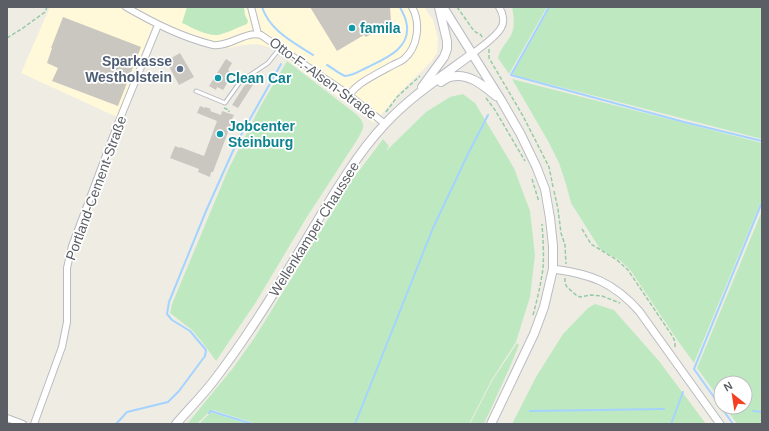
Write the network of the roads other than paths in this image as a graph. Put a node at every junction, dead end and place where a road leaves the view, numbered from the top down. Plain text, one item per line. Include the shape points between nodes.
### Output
1 (126, 7) edge
2 (251, 7) edge
3 (412, 7) edge
4 (439, 7) edge
5 (443, 7) edge
6 (499, 7) edge
7 (158, 25) junction
8 (258, 34) junction
9 (280, 48) junction
10 (472, 54) junction
11 (196, 91) dead end
12 (417, 94) junction
13 (349, 95) junction
14 (501, 100) junction
15 (383, 121) junction
16 (553, 269) junction
17 (7, 418) edge
18 (23, 424) edge
19 (34, 424) edge
20 (176, 424) edge
21 (491, 424) edge
22 (720, 424) edge

1 - 7 street, Otto-F.-Alsen-Straße
2 - 8 street
3 - 13 street via 417,30 411,50 404,59 359,85
4 - 12 main road via 447,48 444,57
5 - 10 main road
6 - 10 street via 503,16 502,28
7 - 8 street, Otto-F.-Alsen-Straße via 185,37 218,45
7 - 19 street, Portland-Cement-Straße via 72,246 67,268 66,322 62,347
8 - 9 street, Otto-F.-Alsen-Straße
9 - 11 lane via 268,63 240,82 225,103
9 - 13 street, Otto-F.-Alsen-Straße
10 - 12 main road, Wellenkamper Chaussee
10 - 14 main road
12 - 14 main road via 449,77 462,76 480,83
12 - 15 main road, Wellenkamper Chaussee
13 - 15 street, Otto-F.-Alsen-Straße
14 - 16 main road via 520,133 545,189 553,246
15 - 20 main road, Wellenkamper Chaussee via 341,182 258,319 212,384
16 - 21 main road via 544,307 534,334
16 - 22 street via 586,275 618,290 639,311
17 - 18 street

